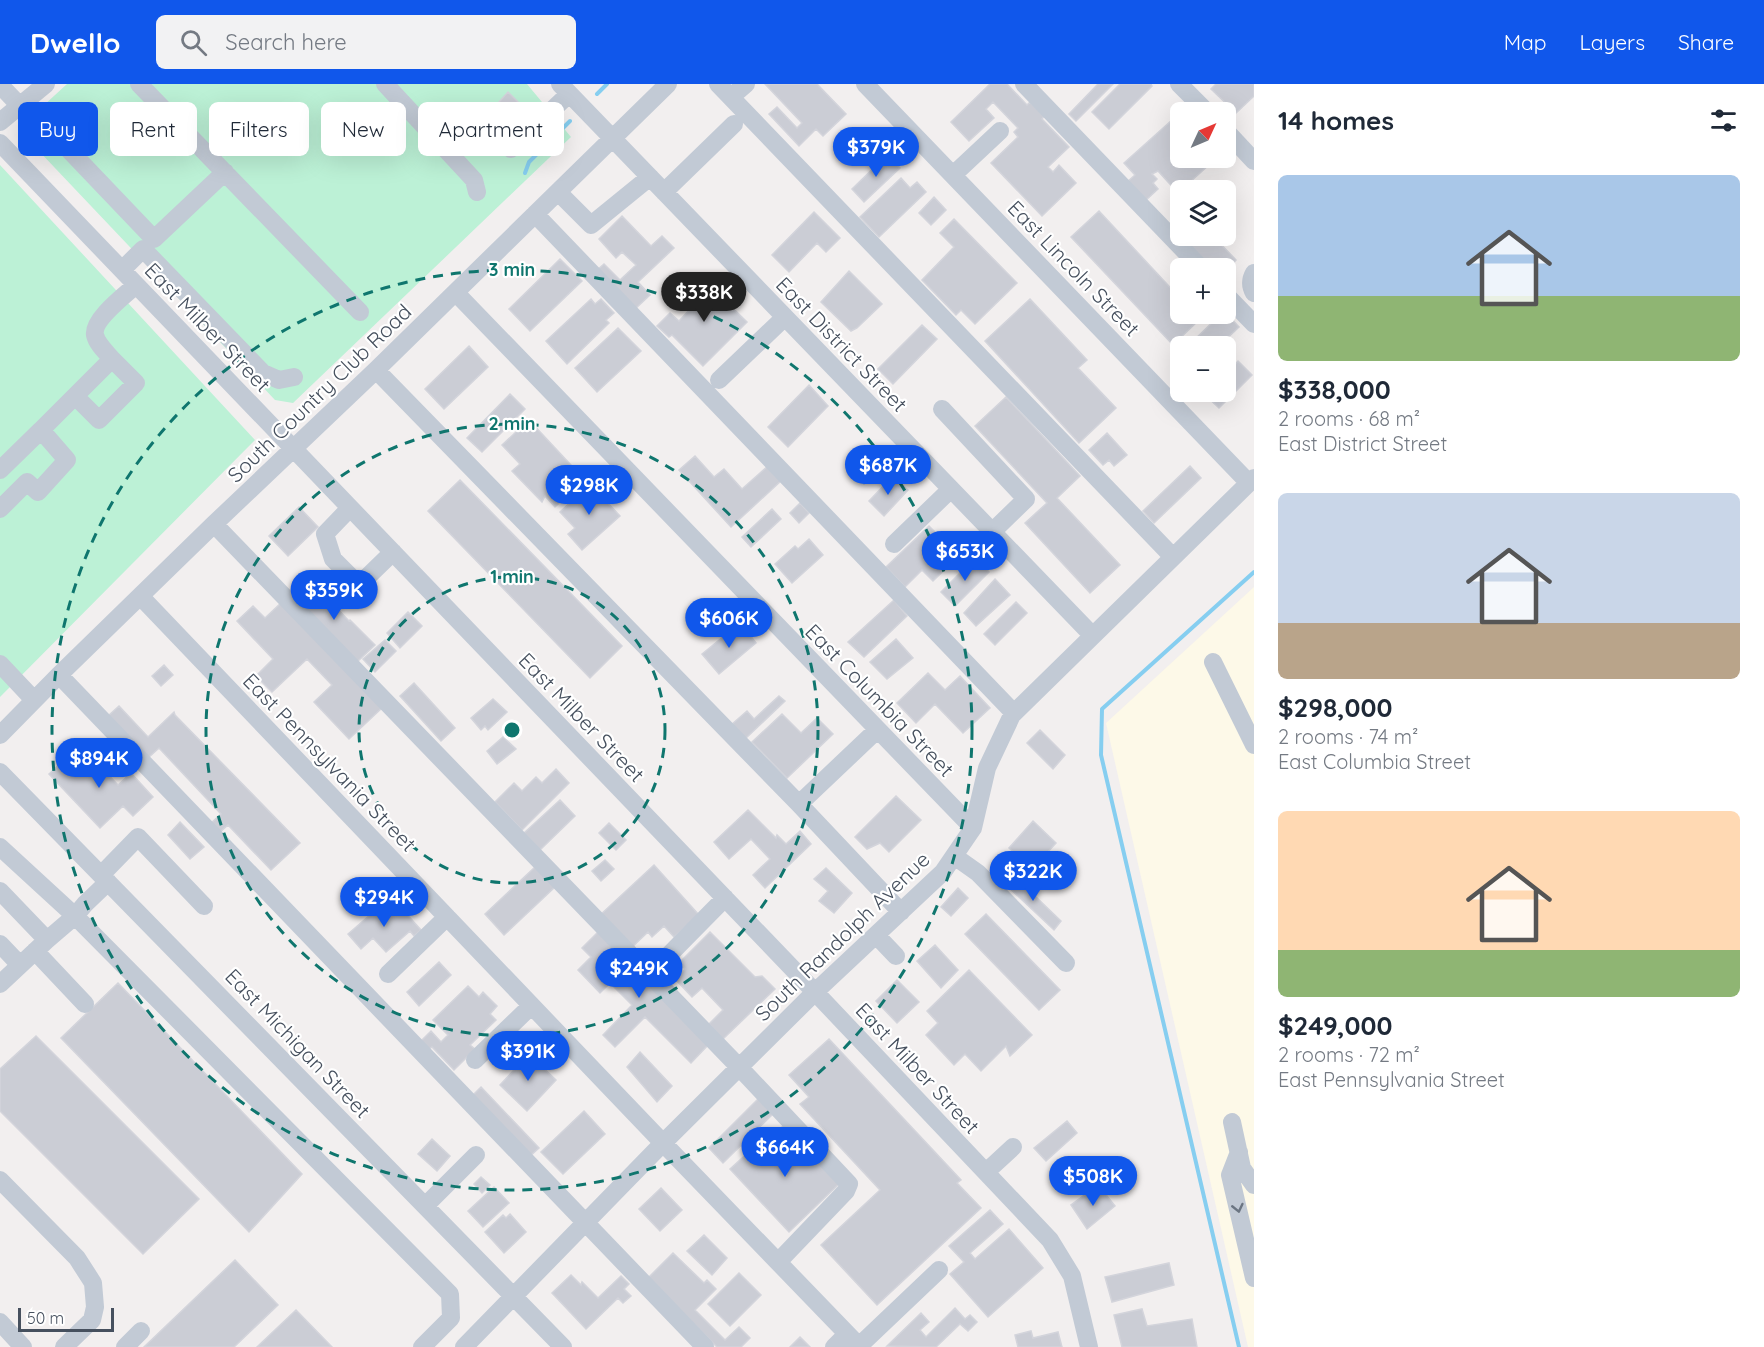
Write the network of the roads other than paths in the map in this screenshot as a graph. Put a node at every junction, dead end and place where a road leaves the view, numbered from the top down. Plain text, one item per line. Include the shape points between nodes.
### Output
1 (46, 84) edge
2 (139, 84) edge
3 (385, 84) edge
4 (668, 84) edge
5 (718, 84) edge
6 (746, 84) edge
7 (866, 84) edge
8 (1024, 84) edge
9 (1179, 84) edge
10 (0, 86) edge
11 (565, 89) edge
12 (732, 98) junction
13 (25, 102) edge
14 (553, 102) edge
15 (1197, 102) edge
16 (18, 104) edge
17 (18, 108) edge
18 (0, 122) edge
19 (734, 124) dead end
20 (1000, 131) dead end
21 (613, 138) junction
22 (1236, 141) edge
23 (0, 143) edge
24 (75, 156) edge
25 (1254, 160) edge
26 (225, 172) junction
27 (953, 175) junction
28 (650, 177) junction
29 (477, 192) dead end
30 (558, 192) junction
31 (664, 192) junction
32 (535, 214) junction
33 (591, 225) junction
34 (568, 248) junction
35 (1190, 258) edge
36 (122, 270) junction
37 (1254, 273) edge
38 (136, 285) junction
39 (456, 292) junction
40 (1254, 293) edge
41 (1236, 305) edge
42 (360, 312) dead end
43 (785, 317) junction
44 (1254, 324) edge
45 (112, 358) junction
46 (376, 369) junction
47 (294, 377) dead end
48 (719, 380) dead end
49 (75, 396) junction
50 (942, 409) dead end
51 (41, 430) junction
52 (294, 449) junction
53 (18, 453) junction
54 (0, 470) edge
55 (1252, 481) edge
56 (27, 482) junction
57 (951, 489) junction
58 (350, 508) junction
59 (0, 509) edge
60 (214, 524) junction
61 (992, 532) junction
62 (894, 544) dead end
63 (393, 552) junction
64 (1173, 557) junction
65 (141, 597) junction
66 (1092, 635) junction
67 (1213, 662) dead end
68 (0, 664) edge
69 (59, 675) junction
70 (34, 700) junction
71 (1014, 713) junction
72 (877, 730) junction
73 (0, 735) edge
74 (1254, 745) edge
75 (0, 772) edge
76 (799, 804) junction
77 (973, 828) junction
78 (0, 847) edge
79 (954, 856) junction
80 (104, 878) junction
81 (0, 891) edge
82 (725, 898) junction
83 (204, 906) dead end
84 (901, 912) junction
85 (75, 916) junction
86 (447, 917) junction
87 (876, 935) junction
88 (0, 944) edge
89 (41, 945) junction
90 (896, 956) dead end
91 (1066, 963) dead end
92 (20, 965) junction
93 (658, 966) dead end
94 (388, 974) dead end
95 (0, 984) edge
96 (815, 992) junction
97 (85, 1004) dead end
98 (531, 1006) junction
99 (475, 1060) dead end
100 (739, 1067) junction
101 (1232, 1122) dead end
102 (663, 1143) junction
103 (1013, 1147) dead end
104 (1239, 1152) junction
105 (476, 1155) dead end
106 (986, 1172) junction
107 (0, 1180) edge
108 (1254, 1185) edge
109 (425, 1206) junction
110 (586, 1222) junction
111 (778, 1262) junction
112 (939, 1270) dead end
113 (1254, 1278) edge
114 (514, 1296) junction
115 (0, 1322) edge
116 (141, 1331) dead end
117 (856, 1342) edge
118 (23, 1347) edge
119 (64, 1347) edge
120 (125, 1347) edge
121 (422, 1347) edge
122 (464, 1347) edge
123 (563, 1347) edge
124 (705, 1347) edge
125 (834, 1347) edge
126 (1089, 1347) edge

1 - 13 street
2 - 26 street
3 - 29 street via 474,180
4 - 21 street, South Country Club Road
5 - 12 street
6 - 12 street
7 - 27 street, East Lincoln Street
8 - 35 street
9 - 15 street
10 - 16 street
11 - 14 street
11 - 21 street, East District Street
12 - 64 street
17 - 18 street
19 - 31 street
20 - 27 street
21 - 28 street, East District Street
21 - 30 street, South Country Club Road
22 - 25 street
23 - 36 street, East Milber Street
24 - 26 street via 154,239
26 - 42 street
27 - 55 street, East Lincoln Street
28 - 31 street, East District Street
28 - 33 street
30 - 32 street, South Country Club Road
30 - 33 street
31 - 43 street, East District Street
32 - 34 street
32 - 39 street, South Country Club Road
33 - 34 street
34 - 71 street
36 - 38 street, East Milber Street
36 - 47 street via 143,249 263,373 279,380
37 - 40 street
38 - 45 street via 99,320 95,329 95,337
38 - 52 street, East Milber Street
39 - 46 street, South Country Club Road
39 - 72 street, East Columbia Street
41 - 44 street
43 - 48 street
43 - 57 street, East District Street
45 - 49 street
45 - 49 street via 136,383 99,420
46 - 52 street, South Country Club Road
46 - 76 street
49 - 51 street
50 - 61 street via 1026,499
51 - 53 street
51 - 56 street via 68,460 38,492
52 - 58 street, East Milber Street
52 - 60 street, South Country Club Road
53 - 54 street
53 - 56 street
55 - 64 street, South Randolph Avenue
56 - 59 street
57 - 61 street, East District Street
57 - 62 street
58 - 63 street, East Milber Street
58 - 63 street via 325,534 333,559 359,585
60 - 65 street, South Country Club Road
60 - 100 street
61 - 66 street, East District Street
63 - 82 street, East Milber Street
64 - 66 street, South Randolph Avenue
65 - 69 street, South Country Club Road
65 - 86 street, East Pennsylvania Street
66 - 71 street, South Randolph Avenue
67 - 74 street
68 - 70 street
69 - 70 street, South Country Club Road
69 - 110 street
70 - 73 street, South Country Club Road
71 - 77 street, South Randolph Avenue via 987,768
72 - 76 street
72 - 77 street, East Columbia Street
75 - 80 street, East Michigan Street
76 - 84 street
77 - 79 street, South Randolph Avenue
78 - 85 street
79 - 84 street, South Randolph Avenue via 943,872
79 - 91 street via 978,873
80 - 83 street via 138,837
80 - 85 street
80 - 109 street, East Michigan Street
81 - 89 street
82 - 93 street
82 - 96 street, East Milber Street
84 - 87 street, South Randolph Avenue
85 - 89 street
85 - 121 street via 450,1294 451,1318
86 - 94 street
86 - 98 street, East Pennsylvania Street
87 - 90 street
87 - 96 street, South Randolph Avenue
88 - 92 street
89 - 92 street
89 - 97 street
92 - 95 street
96 - 100 street, South Randolph Avenue
96 - 106 street, East Milber Street
98 - 99 street
98 - 102 street, East Pennsylvania Street
100 - 102 street, South Randolph Avenue
100 - 111 street via 849,1184
101 - 104 street
102 - 110 street, South Randolph Avenue
102 - 111 street, East Pennsylvania Street
103 - 106 street
104 - 108 street via 1242,1168
104 -> 113 street via 1230,1175
105 - 109 street
106 - 126 street, East Milber Street via 1050,1240 1071,1276
107 - 119 street via 77,1258 93,1283 92,1320
109 - 114 street, East Michigan Street
110 - 114 street, South Randolph Avenue
110 - 124 street
111 - 117 street, East Pennsylvania Street
112 - 117 street
114 - 122 street, South Randolph Avenue
114 - 123 street, East Michigan Street
115 - 118 street
116 - 120 street
117 - 125 street

